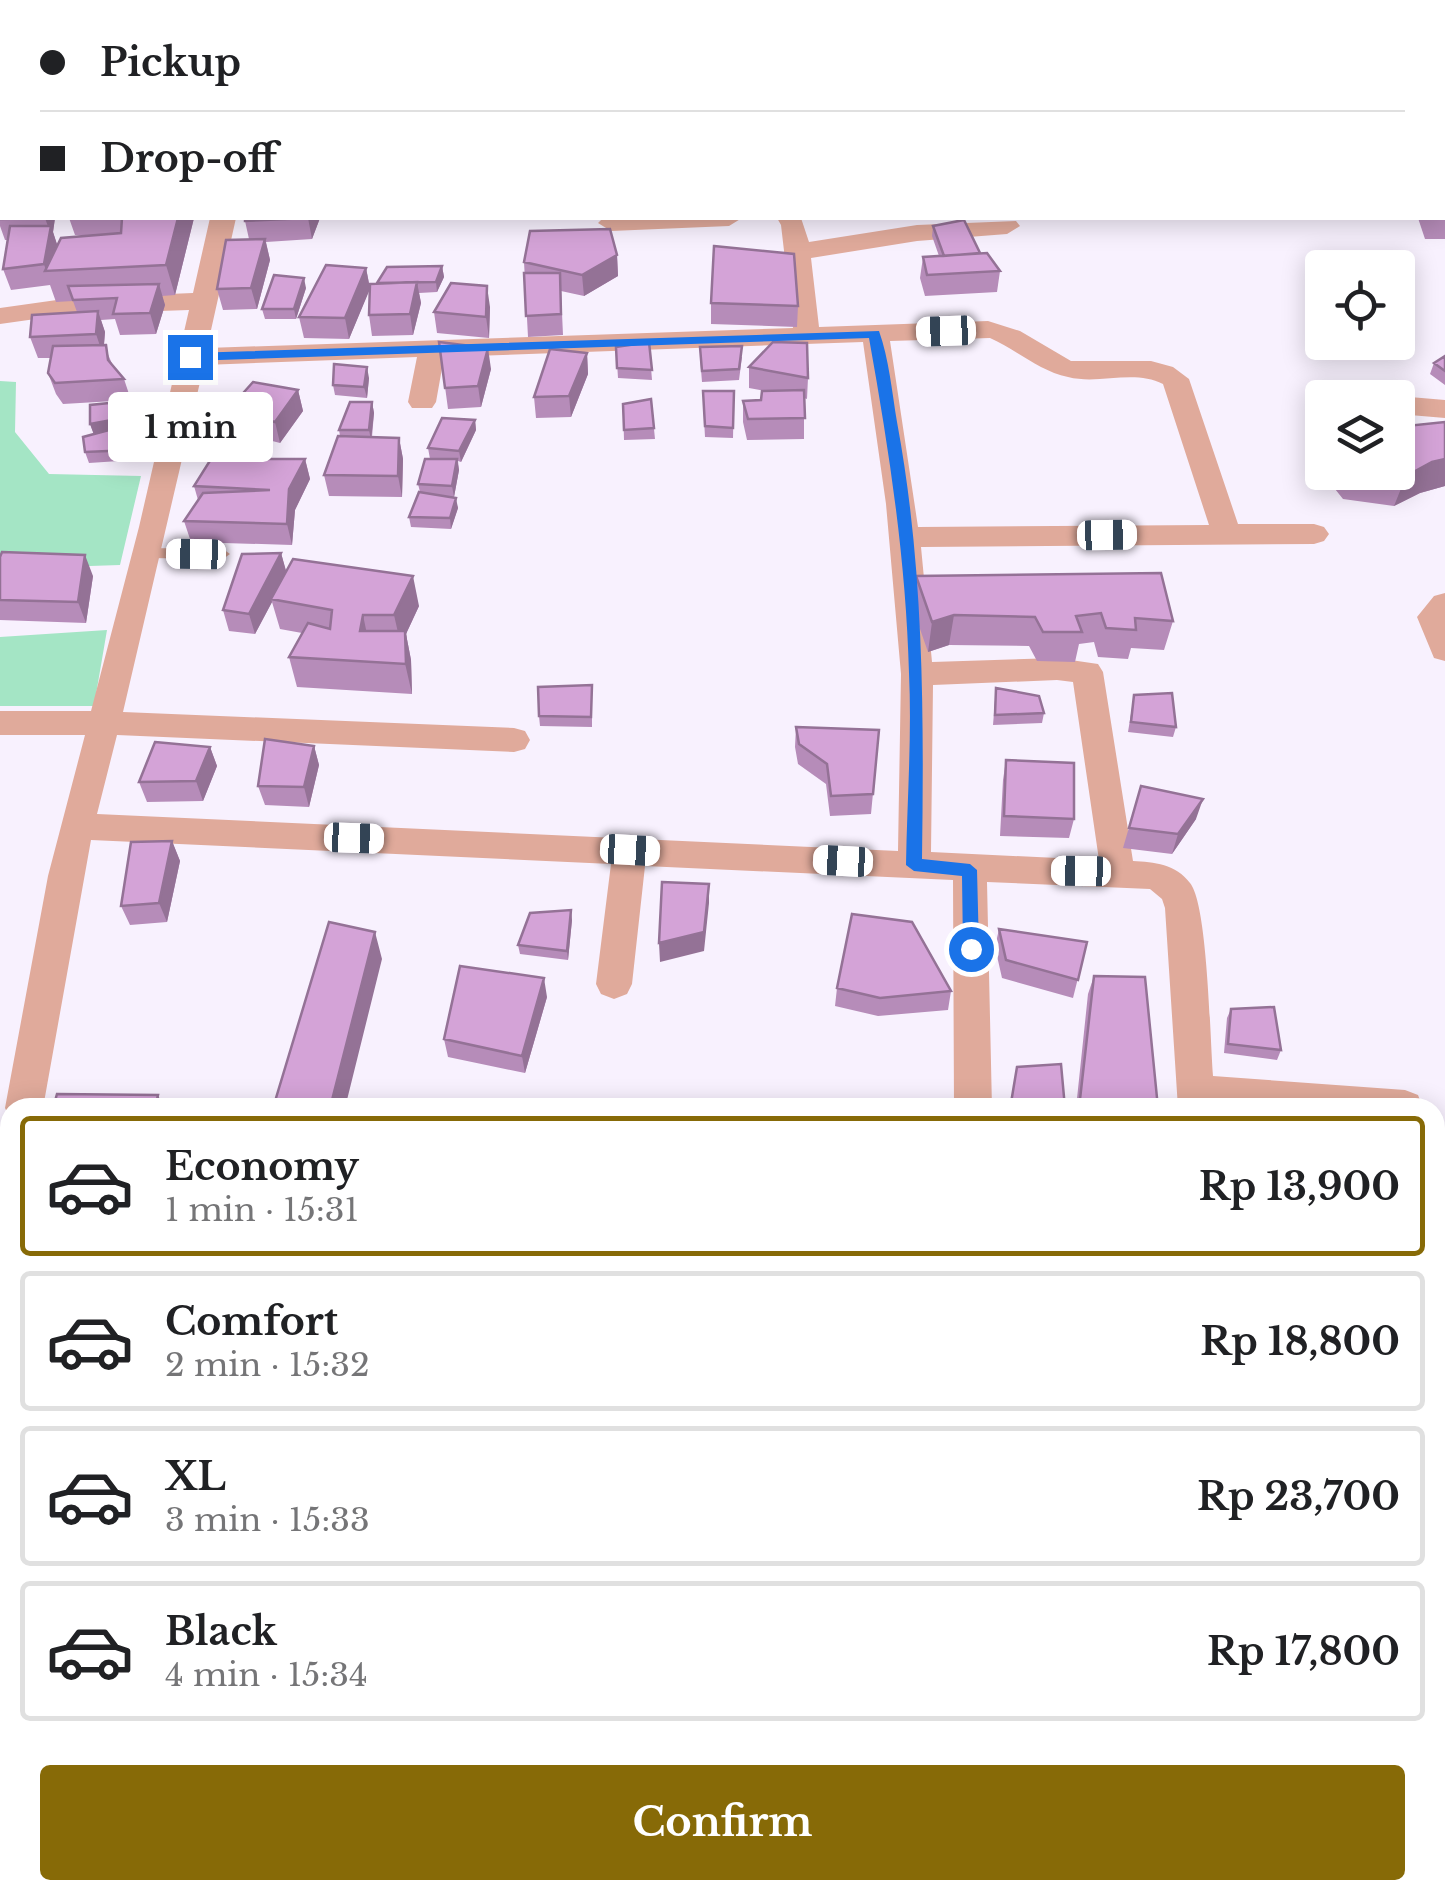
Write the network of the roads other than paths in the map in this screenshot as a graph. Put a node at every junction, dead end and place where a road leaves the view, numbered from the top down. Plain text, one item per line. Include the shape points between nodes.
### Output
1 (222, 220) edge
2 (682, 220) edge
3 (790, 220) edge
4 (611, 223) dead end
5 (1007, 226) dead end
6 (797, 252) junction
7 (202, 301) junction
8 (0, 316) edge
9 (874, 334) junction
10 (807, 337) junction
11 (432, 349) junction
12 (190, 357) junction
13 (422, 402) dead end
14 (1415, 406) edge
15 (1445, 409) edge
16 (1226, 534) junction
17 (1314, 534) dead end
18 (907, 537) junction
19 (147, 553) junction
20 (222, 554) dead end
21 (1445, 604) edge
22 (1445, 650) edge
23 (917, 674) junction
24 (0, 723) edge
25 (106, 723) junction
26 (514, 740) dead end
27 (78, 826) junction
28 (630, 850) junction
29 (914, 865) junction
30 (970, 870) junction
31 (1118, 872) junction
32 (614, 984) dead end
33 (17, 1093) edge
34 (973, 1098) edge
35 (1196, 1098) edge

1 - 7 street
2 - 4 street
3 - 6 street
5 - 6 street
6 - 10 street
7 - 8 street
7 - 12 street
9 - 10 street
9 - 16 street via 988,329 1074,370 1166,372 1175,378
9 - 18 street
10 - 11 street
11 - 12 street
11 - 13 street
12 - 19 street
14 - 15 street
16 - 17 street
16 - 18 street
18 - 23 street
19 - 20 lane
19 - 25 street
21 - 22 street via 1432,617
23 - 29 street
23 - 31 street via 1087,672
24 - 25 street
25 - 26 street
25 - 27 street
27 - 28 street
27 - 33 street
28 - 29 street
28 - 32 street
29 - 30 street
30 - 31 street
30 - 34 street
31 - 35 street via 1157,876 1176,891 1182,908

